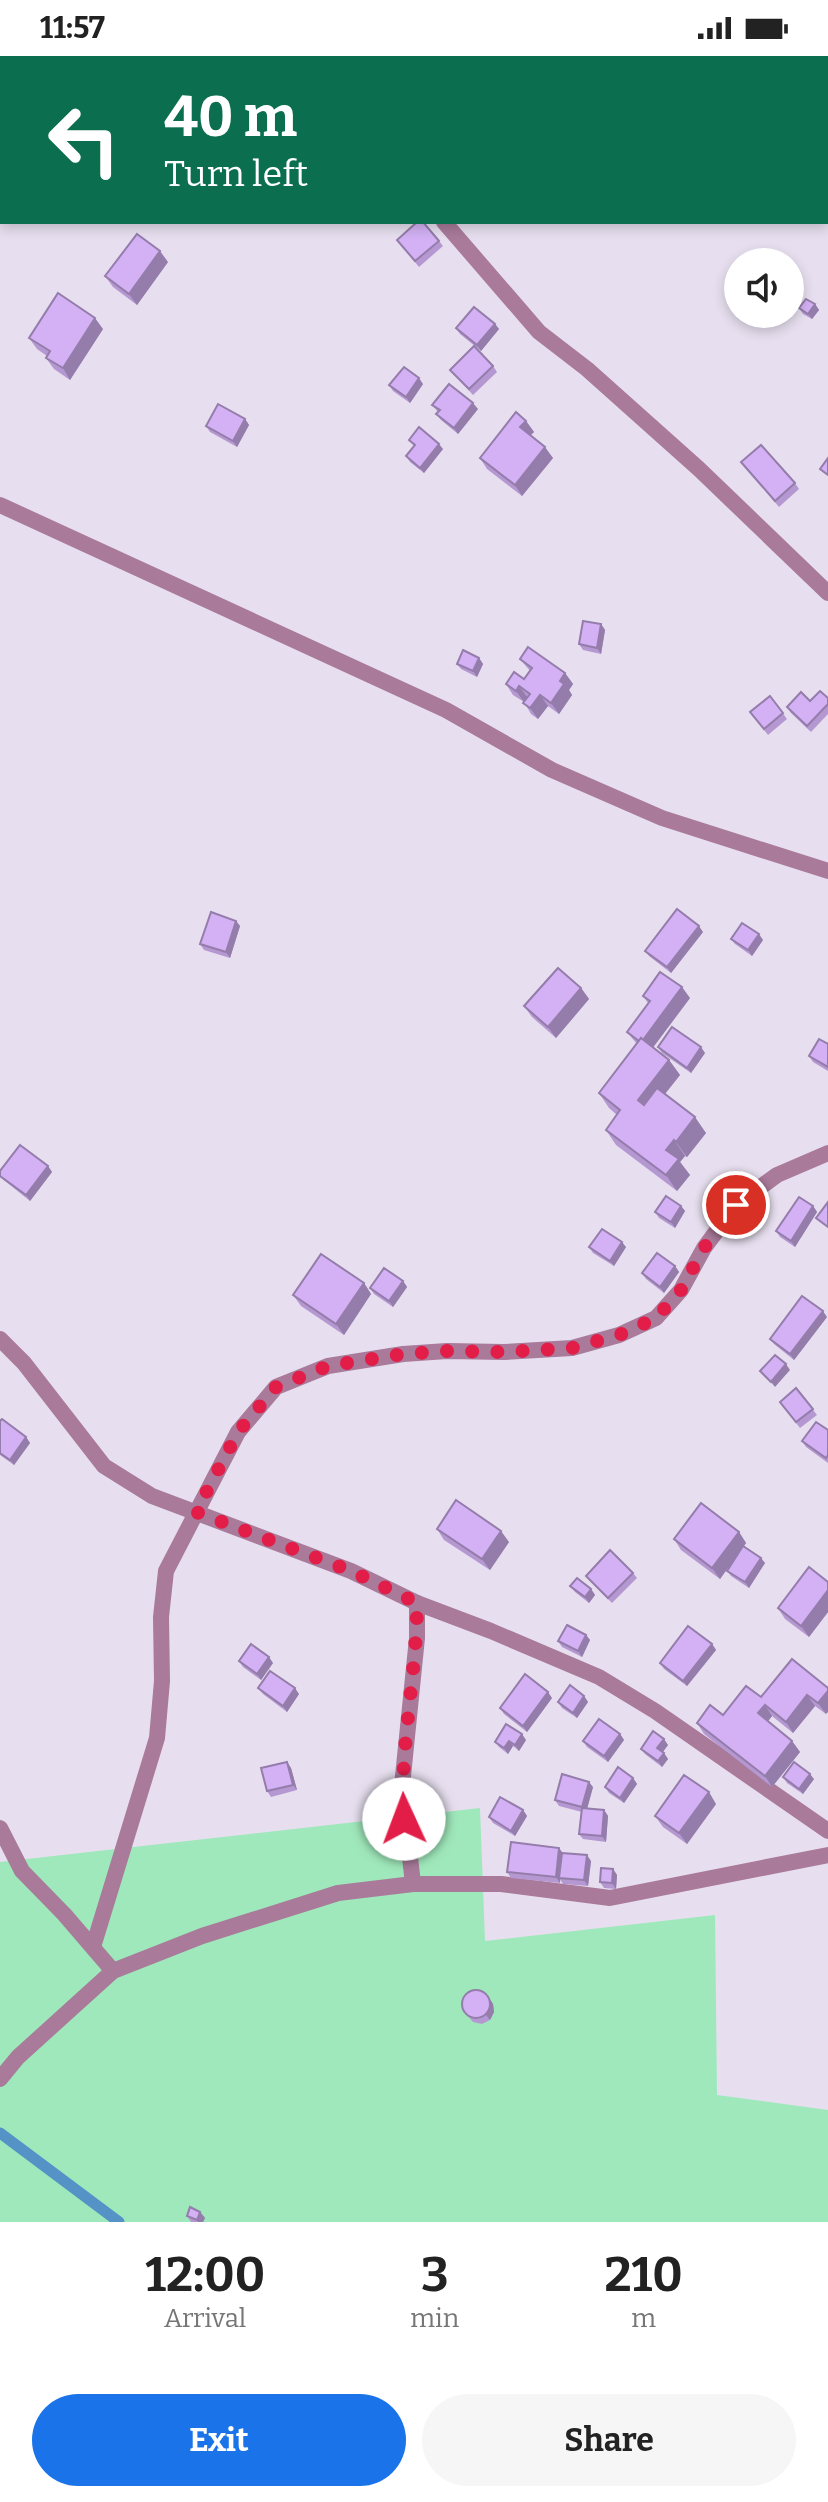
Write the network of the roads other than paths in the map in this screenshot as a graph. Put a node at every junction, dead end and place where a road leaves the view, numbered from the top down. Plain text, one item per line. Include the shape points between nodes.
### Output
1 (446, 224) edge
2 (0, 505) edge
3 (828, 593) edge
4 (828, 871) edge
5 (828, 1153) edge
6 (0, 1339) edge
7 (196, 1512) junction
8 (417, 1603) junction
9 (0, 1828) edge
10 (828, 1831) edge
11 (828, 1855) edge
12 (413, 1884) junction
13 (93, 1947) junction
14 (113, 1971) junction
15 (0, 2079) edge

1 - 3 street via 539,332 699,469
2 - 4 street via 446,710 552,770 662,818
5 - 7 street via 777,1175 736,1205 681,1290 656,1318 619,1335 572,1348 403,1354 328,1366 276,1387 238,1432
6 - 7 street via 104,1466 152,1496
7 - 8 street via 351,1571
7 - 13 street via 166,1571 157,1738
8 - 10 street via 599,1677
8 - 12 street via 402,1786
9 - 13 street via 22,1871
11 - 12 street via 610,1898 501,1884
12 - 14 street via 338,1893
13 - 14 street
14 - 15 street

